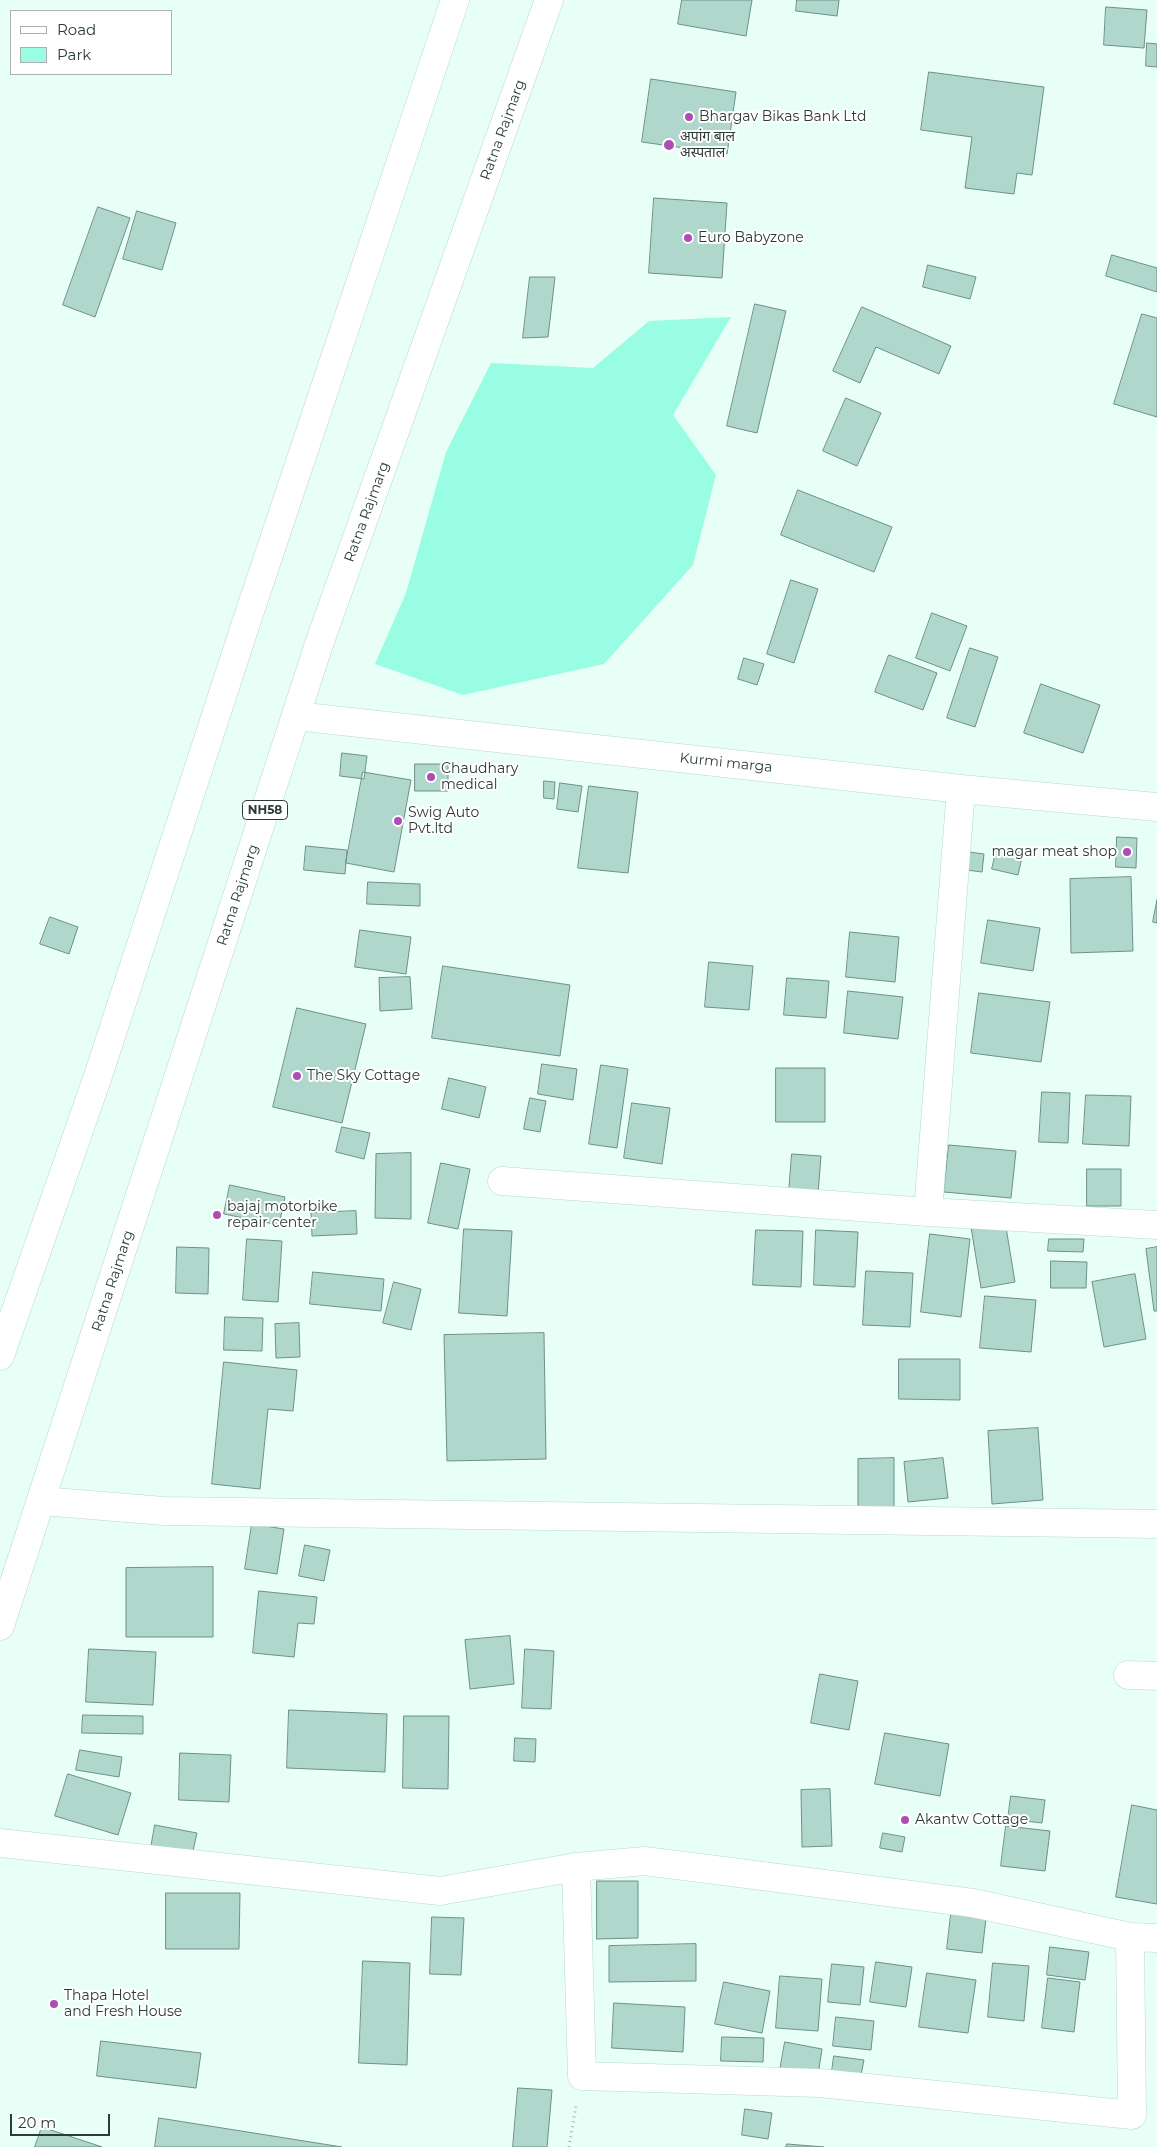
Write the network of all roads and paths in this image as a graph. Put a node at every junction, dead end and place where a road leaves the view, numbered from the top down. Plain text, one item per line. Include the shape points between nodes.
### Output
1 (455, 0) edge
2 (549, 0) edge
3 (296, 716) junction
4 (961, 789) junction
5 (1157, 807) edge
6 (502, 1181) dead end
7 (928, 1212) junction
8 (1157, 1225) edge
9 (2, 1344) edge
10 (42, 1501) junction
11 (1157, 1524) edge
12 (0, 1626) edge
13 (1128, 1675) dead end
14 (1157, 1676) edge
15 (0, 1843) edge
16 (576, 1867) junction
17 (1130, 1937) junction
18 (1157, 1938) edge
19 (582, 2076) junction
20 (569, 2147) edge

1 - 9 main road via 99,1074
2 - 3 main road, Ratna Rajmarg / NH58
3 - 4 main road, Kurmi marga
3 - 10 main road, Ratna Rajmarg / NH58
4 - 5 main road, Kurmi marga
4 - 7 main road
6 - 7 main road
7 - 8 main road
10 - 11 main road via 174,1511
10 - 12 main road, Ratna Rajmarg / NH58
13 - 14 main road
15 - 16 main road via 440,1891
16 - 17 main road via 645,1861 973,1903
16 - 19 main road
17 - 18 main road
17 - 19 main road via 1132,2115 820,2083
19 - 20 path

